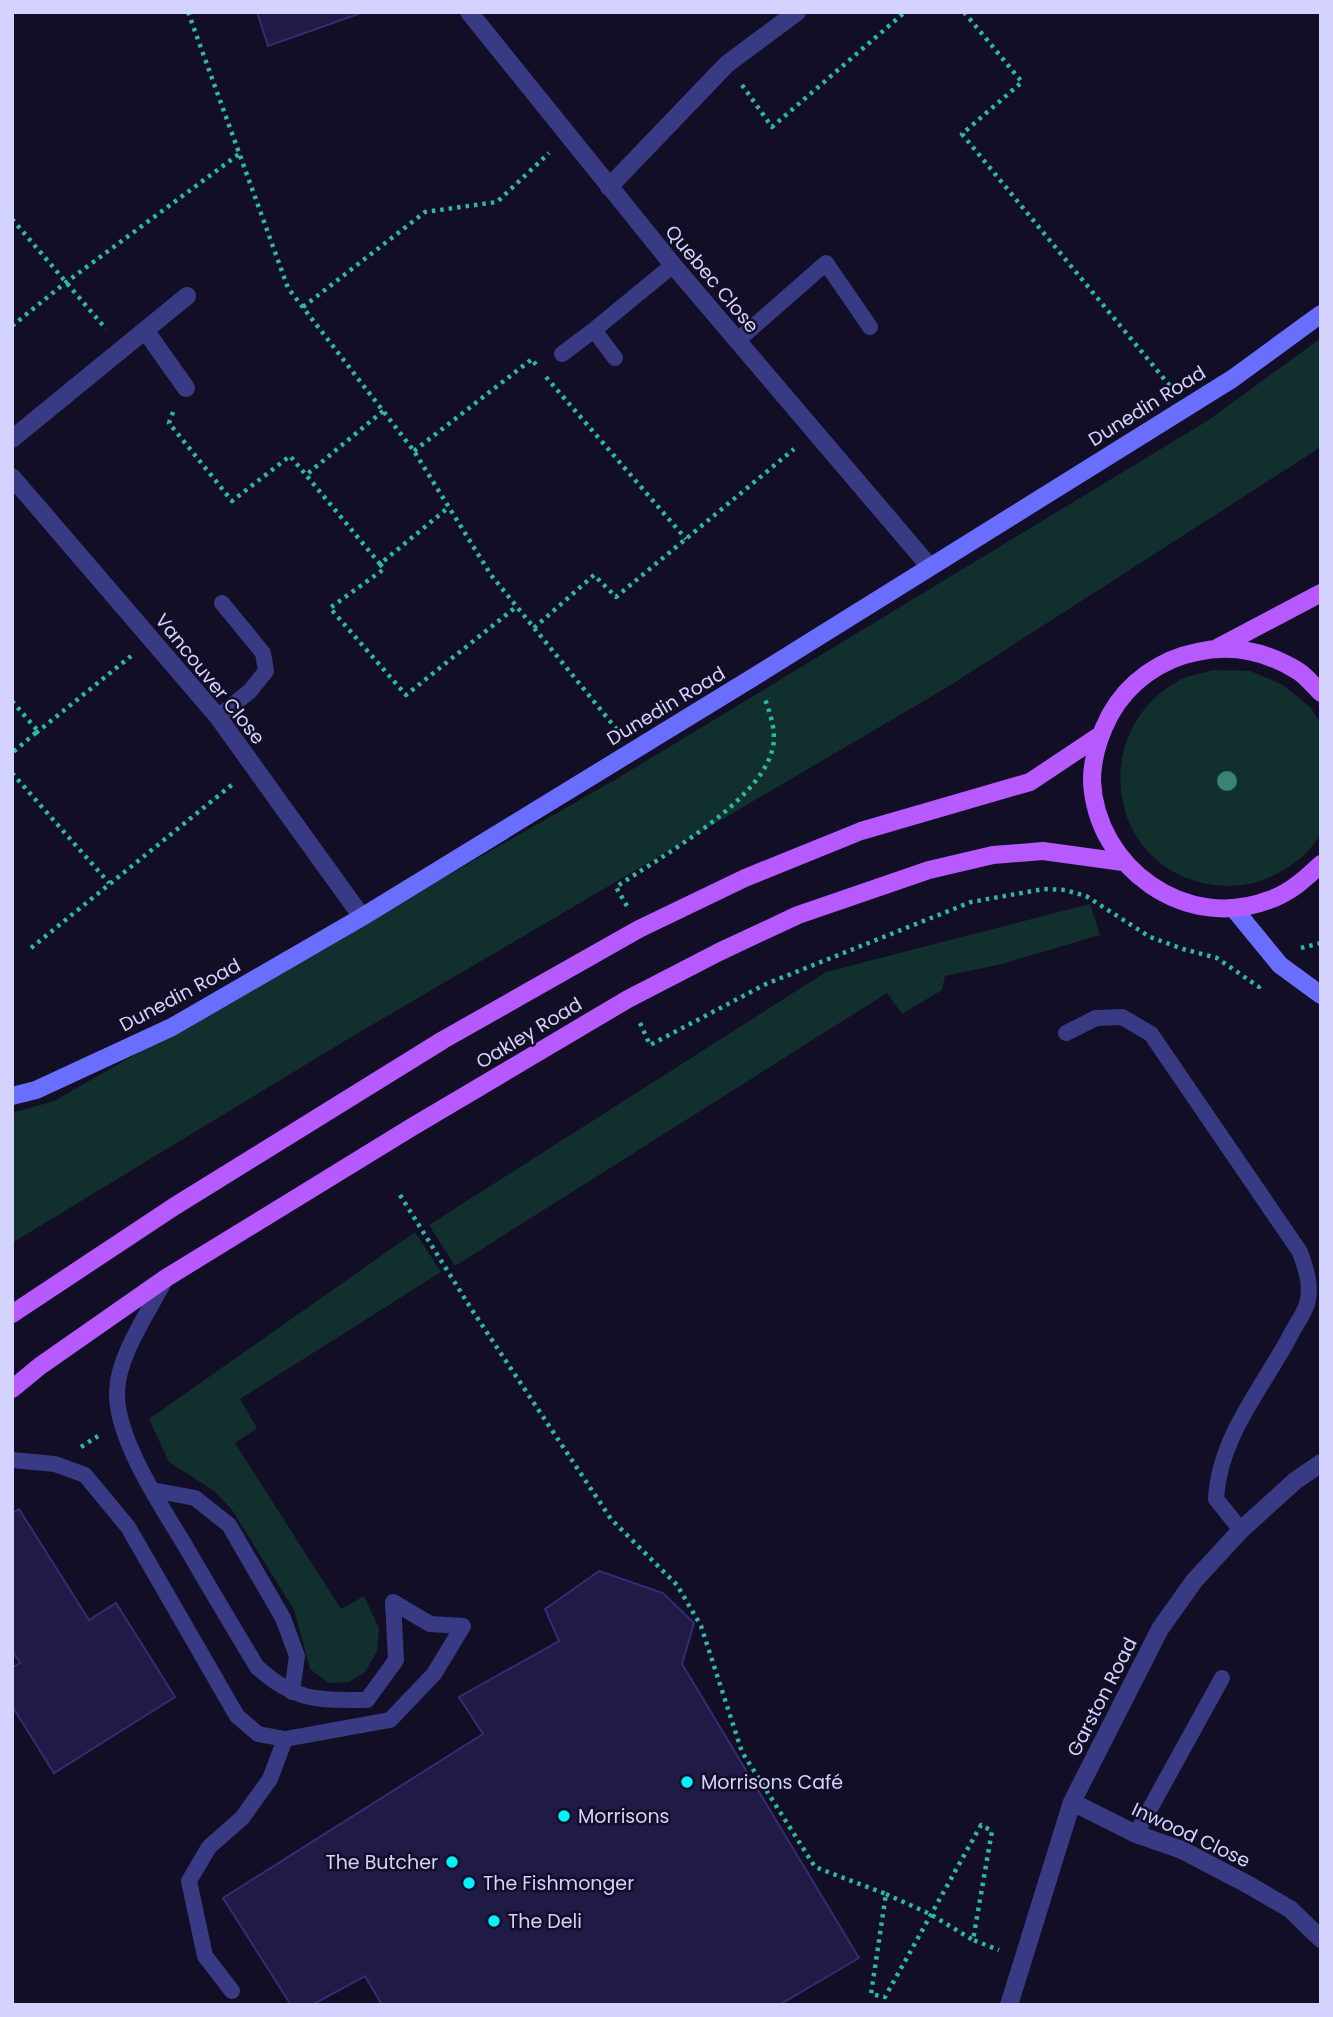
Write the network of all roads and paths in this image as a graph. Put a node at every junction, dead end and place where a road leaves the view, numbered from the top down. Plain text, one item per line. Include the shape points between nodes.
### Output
1 (188, 12) edge
2 (469, 12) edge
3 (905, 12) edge
4 (964, 12) edge
5 (788, 15) edge
6 (727, 64) junction
7 (568, 136) junction
8 (239, 154) junction
9 (609, 187) junction
10 (12, 219) edge
11 (673, 265) junction
12 (65, 283) junction
13 (187, 296) dead end
14 (303, 307) junction
15 (1321, 314) edge
16 (12, 327) edge
17 (870, 327) dead end
18 (145, 330) junction
19 (594, 330) junction
20 (737, 341) junction
21 (123, 348) junction
22 (562, 354) dead end
23 (615, 358) dead end
24 (186, 388) dead end
25 (1174, 389) dead end
26 (164, 401) dead end
27 (383, 411) junction
28 (815, 431) junction
29 (12, 439) edge
30 (414, 451) junction
31 (306, 475) junction
32 (12, 477) edge
33 (449, 507) junction
34 (686, 539) junction
35 (380, 564) junction
36 (930, 567) junction
37 (1321, 593) edge
38 (222, 603) dead end
39 (516, 607) junction
40 (534, 628) junction
41 (151, 640) junction
42 (1217, 648) junction
43 (757, 676) junction
44 (1321, 693) edge
45 (12, 701) edge
46 (218, 717) junction
47 (36, 733) junction
48 (1099, 736) junction
49 (634, 750) junction
50 (12, 753) edge
51 (254, 767) junction
52 (12, 772) edge
53 (1123, 862) junction
54 (1321, 864) edge
55 (109, 883) junction
56 (1234, 909) junction
57 (630, 912) dead end
58 (362, 917) junction
59 (32, 948) dead end
60 (1259, 987) dead end
61 (1321, 995) edge
62 (637, 1017) dead end
63 (1066, 1033) dead end
64 (12, 1096) edge
65 (400, 1195) dead end
66 (166, 1278) junction
67 (12, 1314) edge
68 (12, 1389) edge
69 (12, 1460) edge
70 (1321, 1464) edge
71 (152, 1490) junction
72 (1241, 1530) junction
73 (1222, 1678) dead end
74 (292, 1692) junction
75 (285, 1739) junction
76 (1072, 1802) junction
77 (1136, 1834) junction
78 (886, 1894) junction
79 (930, 1914) junction
80 (972, 1940) junction
81 (1321, 1940) edge
82 (1023, 1958) junction
83 (232, 1991) dead end
84 (1009, 2005) edge

1 - 8 path
2 - 7 street, Quebec Close
3 - 6 path via 772,127
4 - 25 path via 1022,82 962,134
5 - 6 street
6 - 9 street
7 - 9 street, Quebec Close
7 - 14 path via 497,202 425,212
8 - 12 path
8 - 14 path via 288,288
9 - 11 street, Quebec Close
10 - 12 path
11 - 19 lane
11 - 20 street, Quebec Close
12 - 16 path
12 - 21 path
13 - 18 street
14 - 27 path
15 - 36 street, Dunedin Road via 1232,379
17 - 20 lane via 827,263
18 - 21 street
18 - 24 street
19 - 22 lane
19 - 23 lane
20 - 28 street, Quebec Close
21 - 29 street
26 - 31 path via 173,412 169,423 232,500 290,456
27 - 30 path
27 - 31 path
28 - 34 path
28 - 36 street, Quebec Close
30 - 33 path
30 - 34 path via 532,359
31 - 35 path
32 - 41 street, Vancouver Close
33 - 35 path
33 - 39 path
34 - 40 path via 616,597 594,575
35 - 39 path via 384,569 330,608 406,695
36 - 43 street, Dunedin Road
37 - 42 main road
38 - 46 lane via 263,653 266,671
39 - 40 path
40 - 49 path
41 - 46 street, Vancouver Close
41 - 47 path
42 - 44 main road via 1261,653 1300,672
42 - 48 main road via 1179,655 1145,674 1118,701
43 - 49 street, Dunedin Road
43 - 57 path via 774,723 772,752 755,782 714,821 616,887
45 - 47 path
46 - 51 street, Vancouver Close
47 - 50 path
48 - 53 main road via 1092,780 1100,824
48 - 67 main road, Oakley Road via 1030,782 861,831 745,878 639,929 443,1040 165,1212
49 - 58 street, Dunedin Road
51 - 55 path
51 - 58 street, Vancouver Close
52 - 55 path
53 - 56 main road via 1155,889 1193,906
53 - 66 main road, Oakley Road via 1043,851 993,855 929,870 797,915 628,999
54 - 56 main road via 1300,884 1269,901
55 - 59 path
56 - 61 street via 1280,965
58 - 64 street, Dunedin Road via 172,1027 36,1090
60 - 62 path via 1217,958 1150,937 1086,897 1044,889 971,902 766,984 650,1045
63 - 72 lane via 1096,1018 1122,1017 1151,1034 1300,1252 1309,1277 1307,1304 1240,1420 1217,1475 1216,1499
65 - 78 path via 611,1519 677,1585 701,1626 742,1752 815,1867
66 - 68 main road, Oakley Road
66 - 71 lane via 123,1360 117,1391 132,1452
69 - 75 lane via 55,1464 85,1475 128,1527 237,1716 258,1734
70 - 72 street, Garston Road
71 - 74 lane via 257,1667
71 - 74 lane via 195,1498 229,1525 282,1618 297,1656
72 - 76 street, Garston Road via 1194,1581 1160,1629
73 - 77 lane
74 - 75 lane via 316,1700 368,1700 396,1660 393,1602 430,1625 463,1626 434,1674 390,1720
75 - 83 lane via 270,1779 243,1818 209,1847 189,1881 205,1956
76 - 77 street, Inwood Close
76 - 82 street, Garston Road
77 - 81 street, Inwood Close via 1182,1850 1247,1884 1290,1909
78 - 79 path
78 - 79 path via 871,1994 886,1997
79 - 80 path
79 - 80 path via 981,1825 992,1831
80 - 82 path
82 - 84 street, Garston Road

